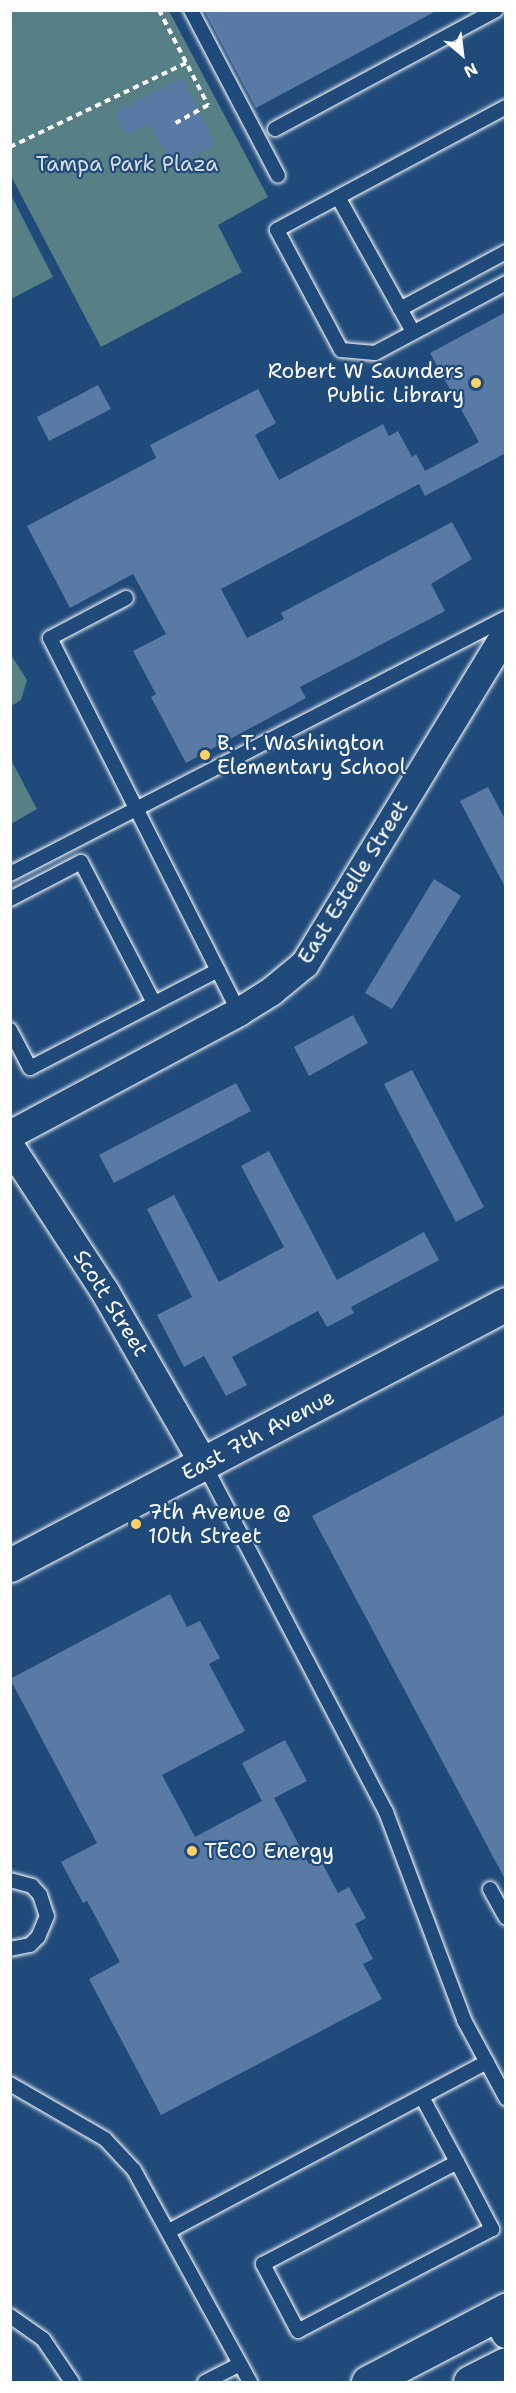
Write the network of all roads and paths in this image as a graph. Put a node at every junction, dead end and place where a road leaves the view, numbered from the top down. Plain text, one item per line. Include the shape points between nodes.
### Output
1 (159, 10) edge
2 (191, 10) edge
3 (495, 10) edge
4 (186, 63) junction
5 (506, 107) edge
6 (176, 123) dead end
7 (275, 129) dead end
8 (10, 147) edge
9 (278, 176) dead end
10 (338, 196) junction
11 (506, 252) edge
12 (506, 283) edge
13 (400, 309) junction
14 (413, 332) junction
15 (126, 598) dead end
16 (506, 618) edge
17 (506, 634) edge
18 (136, 809) junction
19 (10, 874) edge
20 (10, 899) edge
21 (218, 970) junction
22 (154, 1003) junction
23 (239, 1012) junction
24 (10, 1030) edge
25 (10, 1135) edge
26 (10, 1146) edge
27 (506, 1304) edge
28 (204, 1464) junction
29 (10, 1565) edge
30 (10, 1880) edge
31 (490, 1889) dead end
32 (506, 1918) edge
33 (10, 1949) edge
34 (487, 2062) junction
35 (10, 2084) edge
36 (422, 2097) junction
37 (506, 2098) edge
38 (457, 2162) junction
39 (169, 2231) junction
40 (10, 2316) edge
41 (502, 2320) edge
42 (240, 2364) junction
43 (506, 2364) edge
44 (72, 2382) edge
45 (205, 2382) edge
46 (250, 2382) edge
47 (368, 2382) edge
48 (470, 2382) edge

1 - 4 path
2 - 9 lane
3 - 7 lane
4 - 6 path via 208,105
4 - 8 path
5 - 10 lane
10 - 13 lane
10 - 14 lane via 277,230 341,350 375,353
11 - 13 lane
12 - 14 lane
13 - 14 lane
15 - 18 lane via 50,638
16 - 18 lane
17 - 23 street, East Estelle Street via 305,964 272,992
18 - 19 lane
18 - 21 lane
20 - 22 lane via 81,862
21 - 22 lane
21 - 23 lane
22 - 24 lane via 30,1068
23 - 25 street, East Estelle Street
26 - 28 street, Scott Street via 110,1300
27 - 28 street, East 7th Avenue
28 - 29 street, East 7th Avenue
28 - 34 lane via 386,1812 464,2020
30 - 33 lane via 32,1886 40,1894 47,1916 30,1945
31 - 32 lane
34 - 36 lane
34 - 37 lane
35 - 39 lane via 105,2139 134,2170
36 - 38 lane
36 - 39 lane
38 - 38 lane via 492,2229 298,2331 263,2264
39 - 42 lane
40 - 44 lane via 43,2340
41 - 47 street
42 - 45 lane
42 - 46 lane
43 - 48 street

